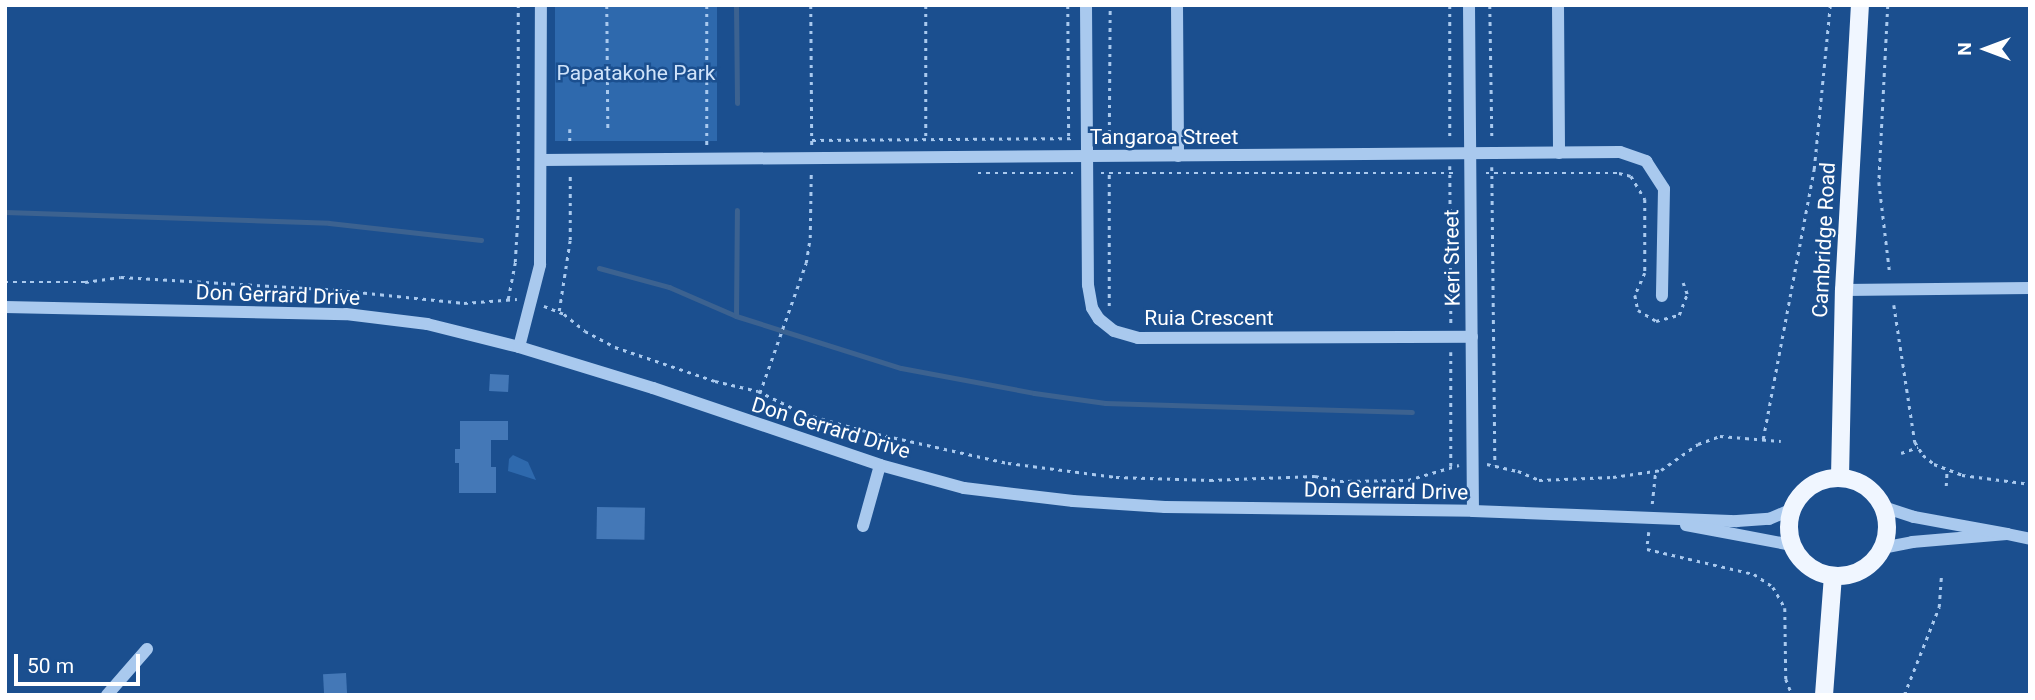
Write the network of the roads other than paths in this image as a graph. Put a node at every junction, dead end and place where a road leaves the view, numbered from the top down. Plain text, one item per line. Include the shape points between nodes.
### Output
1 (541, 5) edge
2 (1086, 5) edge
3 (1177, 5) edge
4 (1469, 5) edge
5 (1558, 5) edge
6 (1860, 5) edge
7 (1470, 153) junction
8 (1559, 153) junction
9 (1088, 156) junction
10 (1178, 156) junction
11 (541, 167) junction
12 (2030, 288) edge
13 (1844, 290) junction
14 (1662, 296) dead end
15 (5, 307) edge
16 (1472, 337) junction
17 (519, 347) junction
18 (880, 465) junction
19 (1840, 477) junction
20 (1883, 508) junction
21 (1793, 509) junction
22 (1473, 511) junction
23 (1658, 519) junction
24 (863, 527) dead end
25 (2007, 534) junction
26 (2030, 539) edge
27 (1792, 545) junction
28 (1882, 548) junction
29 (1833, 576) junction
30 (147, 649) dead end
31 (107, 695) edge
32 (1824, 695) edge

1 - 11 street
2 - 9 street, Ruia Crescent
3 - 10 street
4 - 7 street, Keri Street
5 - 8 street
6 - 13 main road, Cambridge Road
7 - 8 street, Tangaroa Street
7 - 10 street, Tangaroa Street
7 - 16 street, Keri Street
8 - 14 street, Tangaroa Street via 1627,154 1646,161 1658,176 1664,189
9 - 10 street, Tangaroa Street
9 - 11 street, Tangaroa Street via 570,160
9 - 16 street, Ruia Crescent via 1088,285 1092,308 1114,331 1138,338
11 - 17 street via 540,265
12 - 13 street
13 - 19 main road, Cambridge Road
15 - 17 street, Don Gerrard Drive via 346,314 427,324
16 - 22 street, Keri Street
17 - 18 street, Don Gerrard Drive
18 - 22 street, Don Gerrard Drive via 964,488 1073,501 1165,507
18 - 24 street
19 - 20 main road via 1866,486
19 - 21 main road via 1808,488
20 - 25 street
20 - 28 main road via 1886,535
21 - 23 street, Don Gerrard Drive via 1769,519
21 - 27 main road
22 - 23 street, Don Gerrard Drive
23 - 27 street, Don Gerrard Drive
25 - 26 street
25 - 28 street
27 - 29 main road via 1804,563
28 - 29 main road via 1864,569
29 - 32 main road
30 - 31 street

